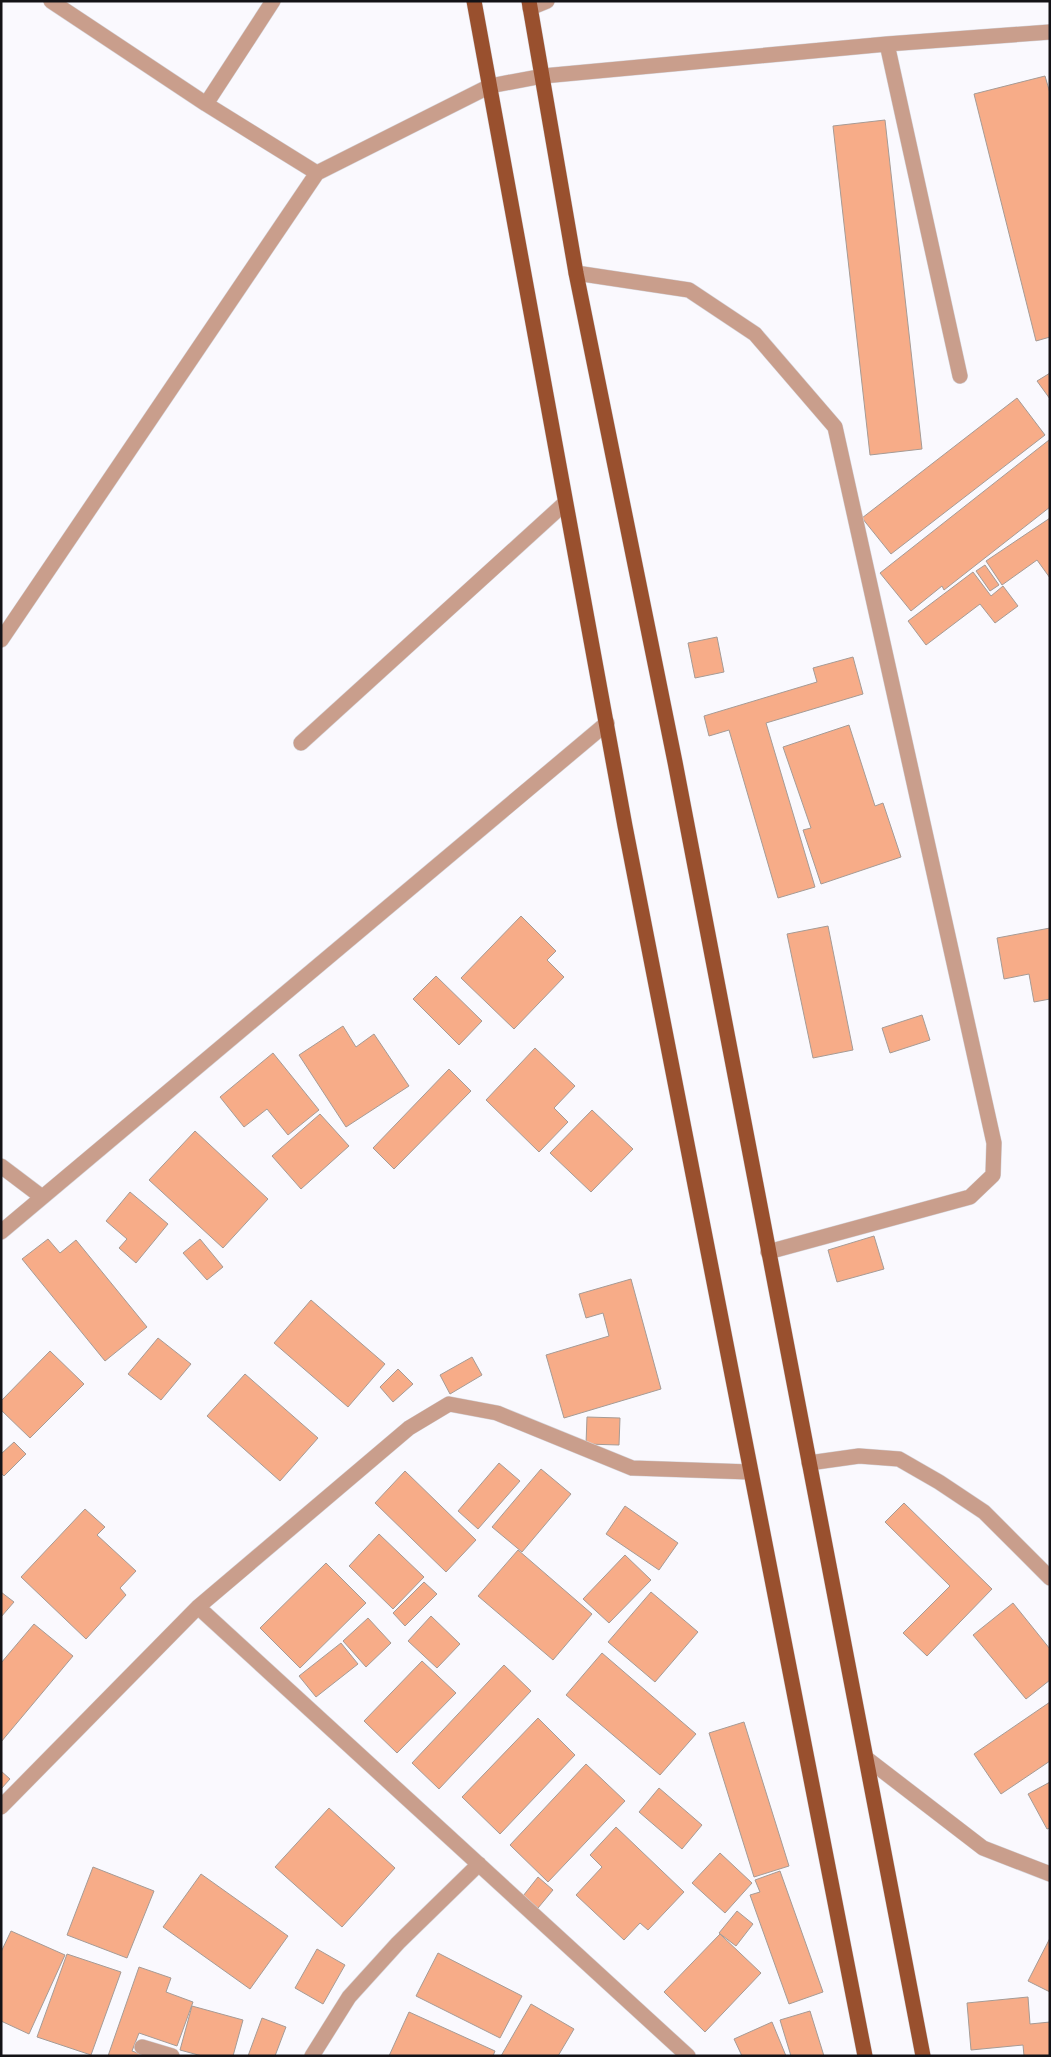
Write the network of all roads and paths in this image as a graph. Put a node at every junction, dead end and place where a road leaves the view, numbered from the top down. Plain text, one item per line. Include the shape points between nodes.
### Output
1 (51, 1) edge
2 (273, 1) edge
3 (474, 1) edge
4 (547, 1) edge
5 (530, 4) edge
6 (1050, 32) edge
7 (887, 44) junction
8 (543, 76) junction
9 (490, 86) junction
10 (206, 104) junction
11 (317, 173) junction
12 (576, 273) junction
13 (960, 376) dead end
14 (565, 503) junction
15 (1, 640) edge
16 (607, 723) junction
17 (302, 743) dead end
18 (1, 1166) edge
19 (42, 1197) junction
20 (1, 1232) edge
21 (768, 1252) junction
22 (809, 1464) junction
23 (750, 1472) junction
24 (1050, 1578) edge
25 (198, 1607) junction
26 (866, 1758) junction
27 (1, 1807) edge
28 (479, 1864) junction
29 (1050, 1874) edge
30 (142, 2047) dead end
31 (172, 2056) edge
32 (312, 2056) edge
33 (688, 2056) edge
34 (865, 2056) edge
35 (923, 2056) edge

1 - 10 street
2 - 10 street
3 - 9 main road
4 - 5 street
5 - 8 main road
6 - 7 street
7 - 8 street
7 - 13 street
8 - 9 street
8 - 12 main road
9 - 11 street
9 - 14 main road
10 - 11 street
11 - 15 street
12 - 21 main road via 676,762
12 - 21 street via 689,290 755,334 835,427 994,1143 993,1175 970,1197
14 - 16 main road
14 - 17 street
16 - 19 street
16 - 23 main road
18 - 19 street
19 - 20 street
21 - 22 main road
22 - 24 street via 859,1456 899,1459 984,1512
22 - 26 main road
23 - 25 street via 632,1468 497,1413 449,1404 409,1428
23 - 34 main road
25 - 27 street
25 - 28 street
26 - 29 street via 983,1848
26 - 35 main road
28 - 32 street via 398,1943 349,1997
28 - 33 street
30 - 31 street

